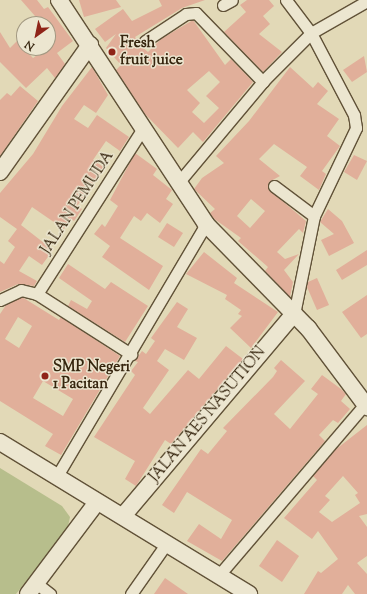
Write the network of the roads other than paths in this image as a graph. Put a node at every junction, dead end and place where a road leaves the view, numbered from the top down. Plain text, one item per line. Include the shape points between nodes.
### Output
1 (59, 0) edge
2 (286, 0) edge
3 (367, 1) edge
4 (310, 32) junction
5 (145, 41) dead end
6 (90, 45) junction
7 (263, 82) junction
8 (143, 128) junction
9 (0, 172) edge
10 (178, 183) junction
11 (274, 186) dead end
12 (314, 216) junction
13 (206, 224) junction
14 (37, 294) junction
15 (0, 300) edge
16 (294, 314) junction
17 (131, 354) junction
18 (366, 406) edge
19 (0, 442) edge
20 (57, 476) junction
21 (97, 502) junction
22 (123, 516) junction
23 (166, 544) junction
24 (219, 575) junction
25 (32, 589) edge
26 (50, 594) edge
27 (131, 594) edge
28 (249, 594) edge

1 - 6 street
2 - 4 street
3 - 4 street
4 - 7 street
4 - 12 street via 354,115 356,128
5 - 7 street via 186,14 196,13
6 - 8 street
6 - 9 street
7 - 10 street
8 - 10 street
8 - 14 street, JALAN PEMUDA
10 - 13 street
11 - 12 street
12 - 16 street
13 - 16 street
13 - 17 street
14 - 15 street via 21,290
14 - 17 street
16 - 18 street
16 - 22 street, JALAN AES NASUTION
17 - 20 street
18 - 24 street
19 - 20 street
20 - 21 street
21 - 22 street
21 - 25 street
22 - 23 street
23 - 24 street
23 - 27 street
24 - 28 street
25 - 26 street

